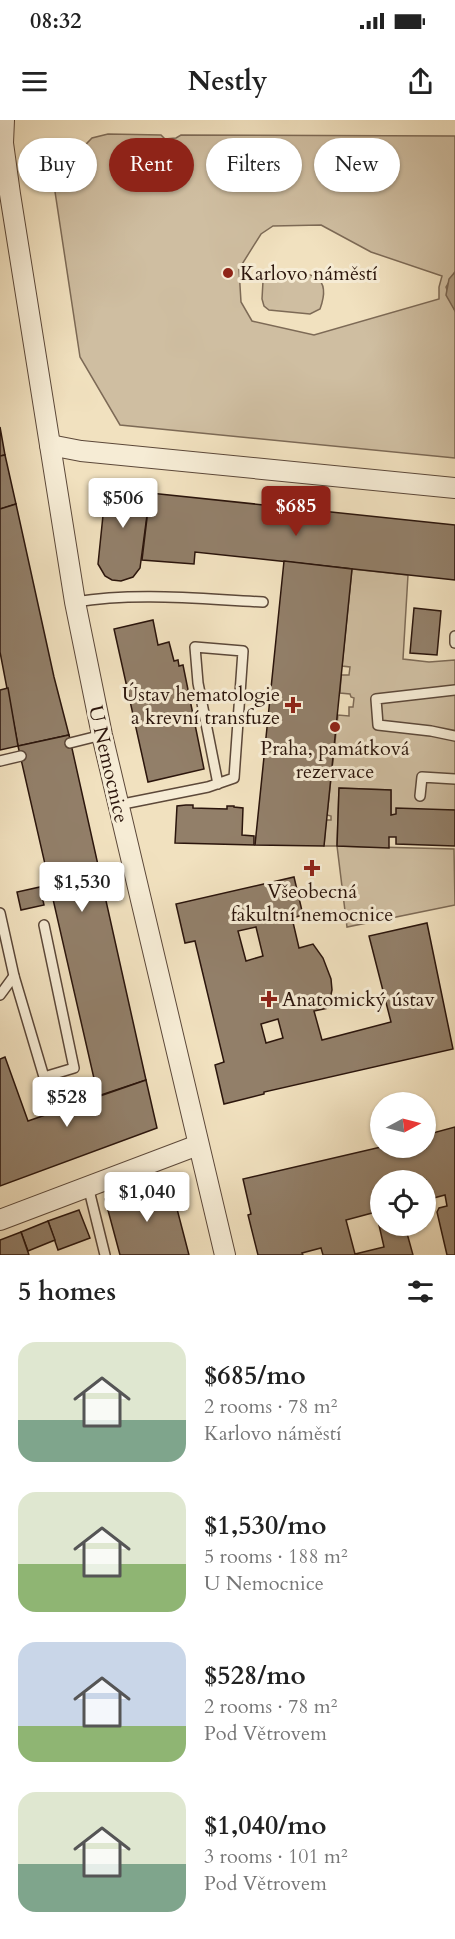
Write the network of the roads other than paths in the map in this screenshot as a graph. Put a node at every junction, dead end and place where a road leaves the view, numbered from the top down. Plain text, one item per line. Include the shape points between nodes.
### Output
1 (4, 120) edge
2 (50, 446) junction
3 (455, 488) edge
4 (75, 602) junction
5 (263, 602) dead end
6 (455, 636) edge
7 (455, 643) edge
8 (455, 690) edge
9 (102, 735) junction
10 (455, 736) edge
11 (70, 743) dead end
12 (21, 756) dead end
13 (0, 761) edge
14 (455, 779) edge
15 (218, 784) junction
16 (420, 796) dead end
17 (118, 805) junction
18 (0, 913) edge
19 (44, 925) dead end
20 (14, 976) junction
21 (0, 995) edge
22 (198, 1144) junction
23 (88, 1186) junction
24 (0, 1221) edge
25 (105, 1255) edge
26 (225, 1255) edge

1 - 2 street via 10,194
2 - 3 street
2 - 4 street, U Nemocnice
4 - 5 lane via 107,597
4 - 9 street, U Nemocnice
6 - 7 lane
8 - 10 lane via 376,699 378,725
9 - 11 lane
9 - 17 street, U Nemocnice
12 - 13 lane
14 - 16 lane via 422,777
15 - 15 lane via 234,778 243,651 195,647 198,683
15 - 17 lane
17 - 22 street, U Nemocnice
18 - 20 lane
19 - 20 lane via 74,1068 44,1077
20 - 21 lane
22 - 23 street
22 - 26 street, U Nemocnice
23 - 24 street
23 - 25 lane

